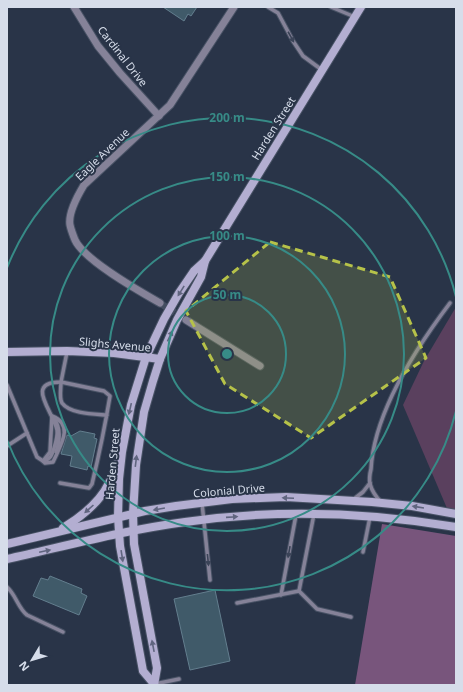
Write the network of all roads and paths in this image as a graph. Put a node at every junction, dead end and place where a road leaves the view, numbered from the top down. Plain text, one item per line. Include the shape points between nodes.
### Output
1 (74, 7) edge
2 (234, 7) edge
3 (268, 7) edge
4 (331, 7) edge
5 (361, 7) edge
6 (355, 17) junction
7 (322, 70) junction
8 (159, 116) junction
9 (205, 260) junction
10 (160, 303) tunnel mouth
11 (450, 303) dead end
12 (188, 321) tunnel mouth
13 (68, 351) junction
14 (7, 352) edge
15 (146, 357) junction
16 (160, 359) junction
17 (260, 366) dead end
18 (61, 382) junction
19 (7, 385) edge
20 (107, 415) junction
21 (52, 416) junction
22 (27, 433) junction
23 (7, 446) edge
24 (122, 452) junction
25 (46, 461) junction
26 (60, 483) dead end
27 (370, 483) junction
28 (350, 501) junction
29 (202, 503) junction
30 (382, 503) junction
31 (133, 514) junction
32 (296, 514) junction
33 (314, 514) junction
34 (456, 514) edge
35 (370, 516) junction
36 (118, 517) junction
37 (204, 520) junction
38 (456, 527) edge
39 (133, 531) junction
40 (59, 532) junction
41 (119, 534) junction
42 (7, 544) edge
43 (363, 552) dead end
44 (7, 559) edge
45 (210, 580) dead end
46 (7, 588) edge
47 (299, 591) junction
48 (281, 594) junction
49 (237, 603) dead end
50 (351, 617) dead end
51 (63, 632) dead end
52 (180, 679) dead end
53 (154, 685) edge

1 - 8 street, Cardinal Drive via 98,46
2 - 8 street, Eagle Avenue via 170,105
3 -> 7 lane via 278,13 303,56
4 - 6 lane
5 - 6 main road, Harden Street
6 - 7 main road, Harden Street
7 - 9 main road, Harden Street
8 - 10 street, Eagle Avenue via 84,186 75,199 69,224 75,241 90,257
9 -> 15 main road, Harden Street via 179,293
16 -> 9 main road, Harden Street via 177,320 201,277
11 - 27 lane via 410,363 389,402 371,456
12 - 17 street
13 - 14 main road, Slighs Avenue
13 - 15 main road, Slighs Avenue
13 - 18 lane, Slighs Avenue
15 - 16 main road, Slighs Avenue
15 -> 24 main road, Harden Street via 131,405
31 -> 16 main road, Harden Street via 139,440 144,412
18 - 20 lane, Slighs Avenue via 62,403 71,411
18 - 20 lane via 104,391 110,396
18 - 21 lane via 48,383 42,390
19 - 22 lane
20 - 26 lane via 92,484 89,488
21 - 25 lane via 57,431 56,442 51,457
21 - 25 lane via 59,419 64,427 64,437 53,462
22 - 23 lane
22 - 25 lane via 37,457
24 - 36 main road, Harden Street
24 -> 40 main road via 110,483 99,499
27 - 28 lane via 363,492
27 - 30 lane
28 -> 29 main road, Colonial Drive via 286,497
28 - 30 main road, Colonial Drive
29 -> 31 main road, Colonial Drive
29 - 37 lane
34 -> 30 main road, Colonial Drive
31 - 36 main road, Colonial Drive
31 - 39 main road, Harden Street
32 - 33 main road
37 -> 32 main road
32 -> 48 lane
33 - 35 main road
33 - 47 lane
35 - 38 main road
35 - 43 lane
36 - 40 main road, Colonial Drive
36 - 41 main road, Harden Street
37 - 39 main road
37 -> 45 lane
39 - 41 main road
53 -> 39 main road, Harden Street via 157,668
40 - 42 main road, Colonial Drive
44 -> 41 main road
41 -> 53 main road, Harden Street via 143,671
46 - 51 lane via 23,612
47 - 48 lane
47 - 50 lane via 317,609
48 - 49 lane
52 - 53 lane

